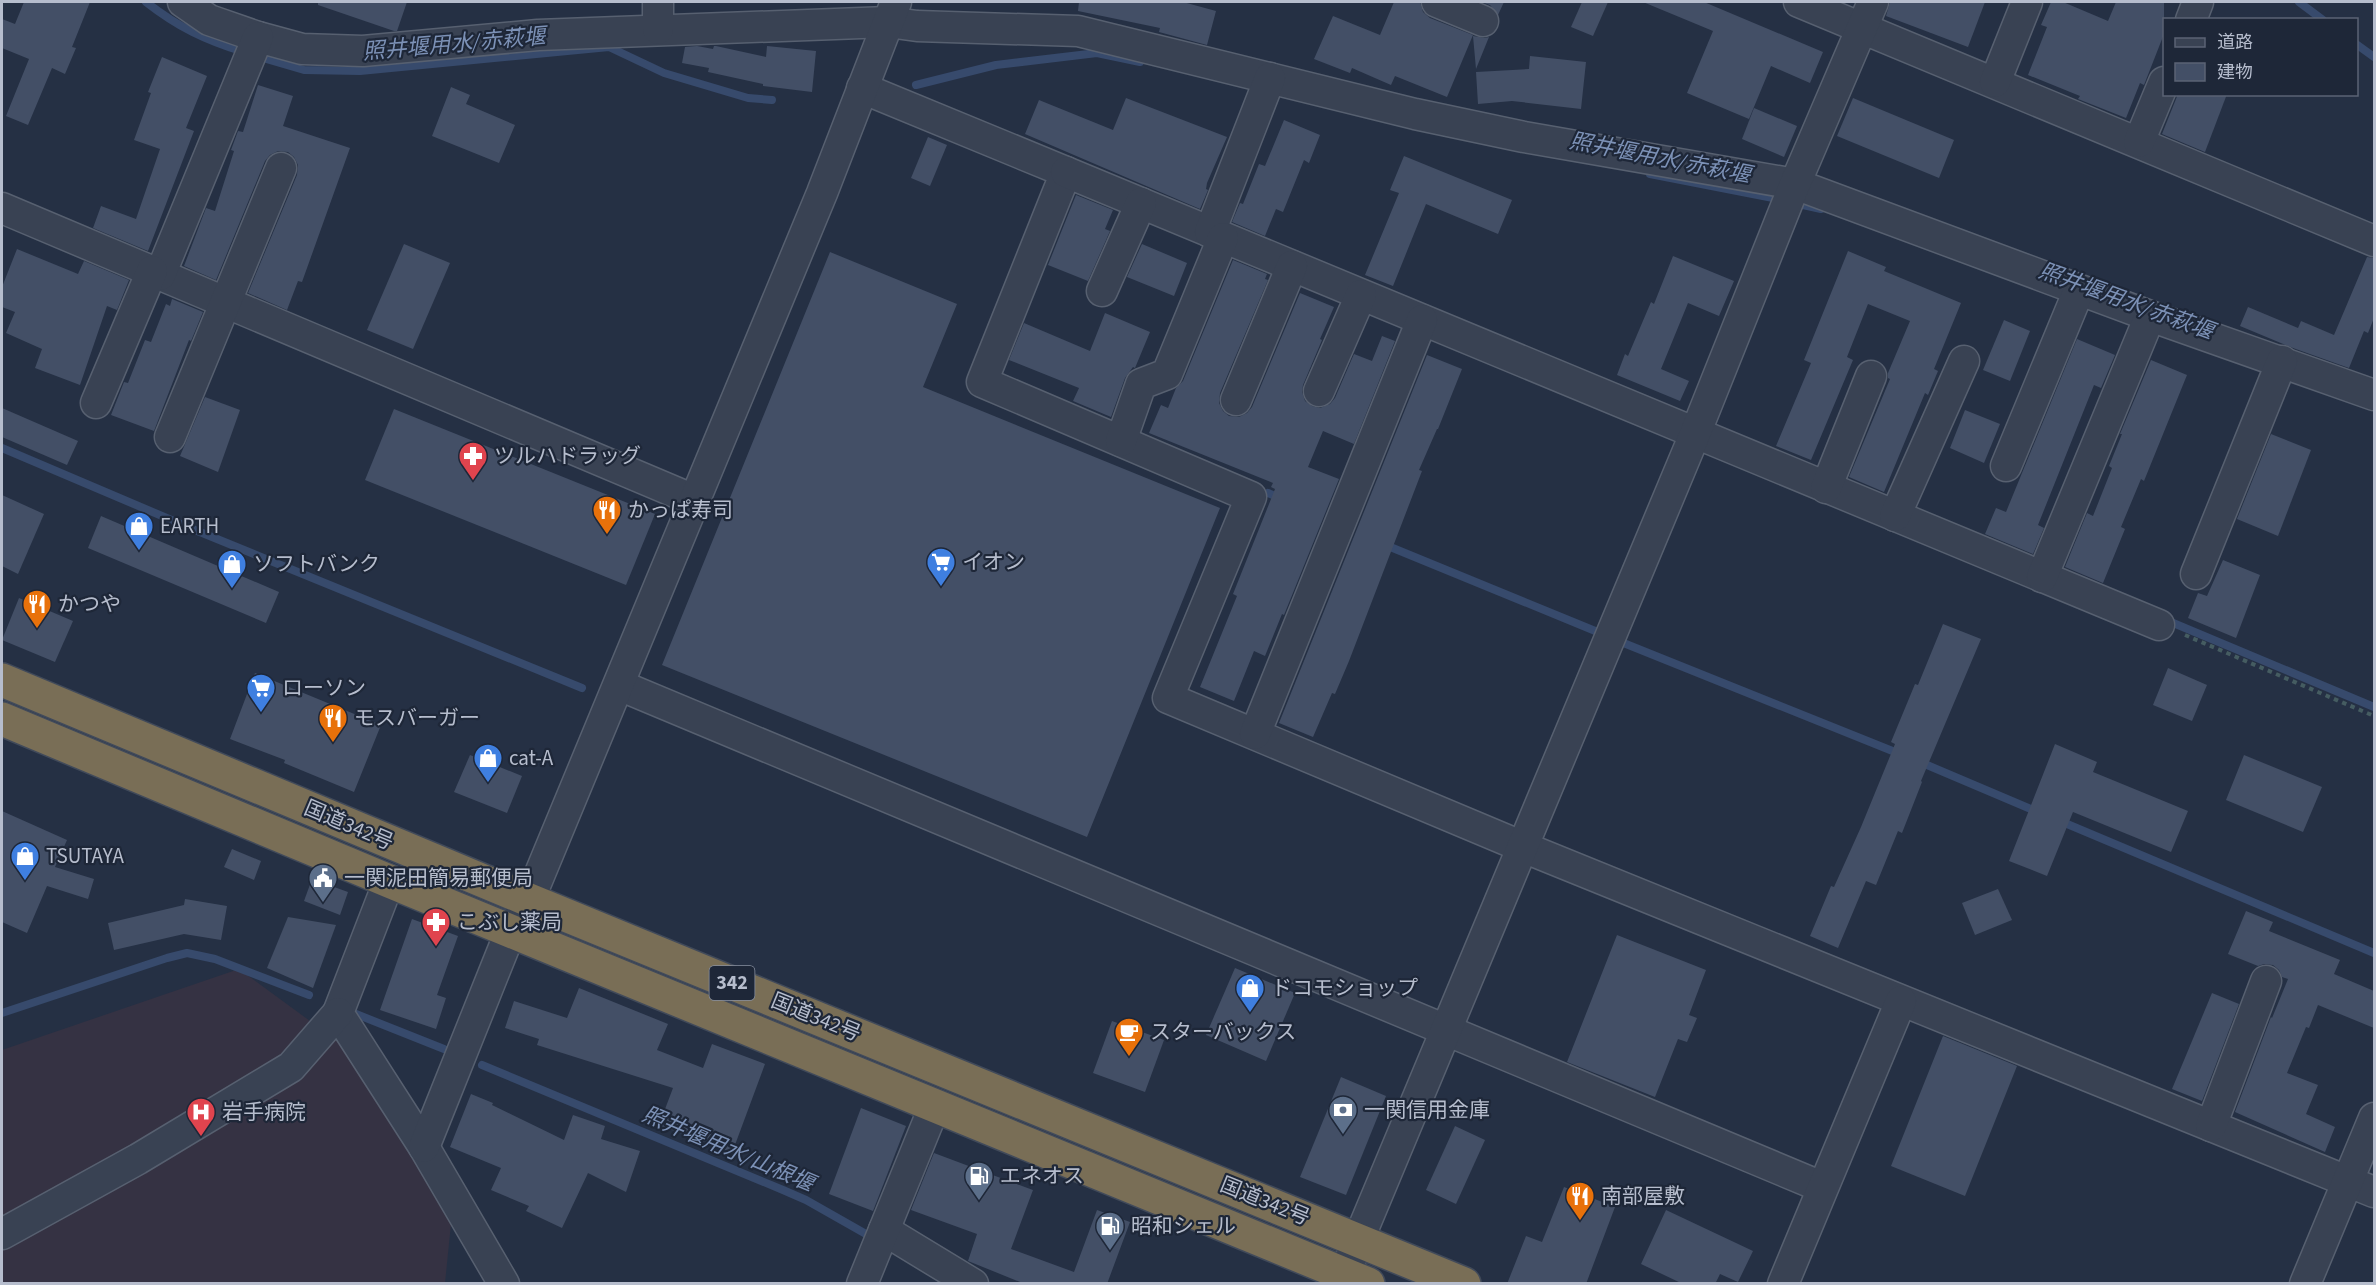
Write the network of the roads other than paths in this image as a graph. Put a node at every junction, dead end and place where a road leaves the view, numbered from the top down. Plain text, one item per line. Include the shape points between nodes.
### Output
1 (183, 2) edge
2 (1437, 2) edge
3 (2027, 2) edge
4 (2198, 2) edge
5 (1805, 3) edge
6 (892, 12) edge
7 (1868, 14) edge
8 (658, 15) edge
9 (2192, 18) edge
10 (1483, 21) dead end
11 (258, 37) junction
12 (1270, 78) junction
13 (1995, 82) junction
14 (2163, 84) edge
15 (862, 88) junction
16 (2139, 142) junction
17 (281, 168) dead end
18 (1066, 172) junction
19 (1795, 184) junction
20 (1141, 203) junction
21 (5, 219) edge
22 (1216, 235) junction
23 (2374, 241) edge
24 (1292, 266) junction
25 (156, 273) junction
26 (2079, 290) junction
27 (1102, 291) dead end
28 (1361, 295) junction
29 (225, 303) junction
30 (2150, 316) junction
31 (1422, 320) junction
32 (1964, 361) dead end
33 (2282, 361) junction
34 (1870, 376) dead end
35 (1319, 391) dead end
36 (2374, 395) edge
37 (1236, 400) dead end
38 (96, 404) dead end
39 (1695, 434) junction
40 (170, 437) dead end
41 (1121, 441) junction
42 (2006, 466) dead end
43 (1826, 488) junction
44 (694, 500) junction
45 (1895, 516) junction
46 (2196, 574) dead end
47 (2042, 577) junction
48 (2159, 625) road end
49 (2, 680) edge
50 (619, 685) junction
51 (2, 719) edge
52 (1255, 734) junction
53 (1523, 847) junction
54 (389, 881) junction
55 (529, 900) junction
56 (511, 930) junction
57 (2266, 981) dead end
58 (1901, 1001) junction
59 (338, 1014) junction
60 (1446, 1030) junction
61 (935, 1105) junction
62 (2374, 1118) edge
63 (2211, 1126) junction
64 (424, 1147) junction
65 (2361, 1186) edge
66 (1822, 1187) junction
67 (884, 1230) junction
68 (2, 1234) edge
69 (1359, 1239) junction
70 (1350, 1280) edge
71 (504, 1284) edge
72 (862, 1284) edge
73 (973, 1284) edge
74 (1464, 1284) edge
75 (1783, 1284) edge
76 (2305, 1284) edge

1 - 11 street via 209,20
2 - 10 street
3 - 13 street
4 - 9 street
5 - 7 street
6 - 8 street
6 - 12 street via 916,26 1078,31
6 - 15 street
7 - 13 street
7 - 19 street
8 - 11 street via 538,35 363,51 302,49
11 - 25 street
12 - 19 street via 1415,114
12 - 22 street
13 - 16 street
14 - 16 street
15 - 18 street
15 - 44 street
16 - 23 street
17 - 29 street
18 - 20 street
18 - 41 street via 982,382
19 - 26 street
19 - 39 street
20 - 22 street
20 - 27 street
21 - 25 street
22 - 24 street
22 - 41 street via 1167,375 1141,384
24 - 28 street
24 - 37 street
25 - 29 street
25 - 38 street
26 - 30 street
26 - 42 street
28 - 31 street
28 - 35 street
29 - 40 street
29 - 44 street
30 - 33 street
30 - 47 street
31 - 39 street
31 - 52 street
32 - 45 street
33 - 36 street
33 - 46 street
34 - 43 street
39 - 43 street
39 - 53 street
41 - 52 street via 1251,497 1168,698
43 - 45 street
44 - 50 street
45 - 47 street
47 - 48 street
49 - 55 highway, 国道342号 / 342
50 - 55 street
50 - 60 street
51 - 54 highway, 国道342号 / 342
52 - 53 street
53 - 58 street
53 - 60 street
54 - 56 highway, 国道342号 / 342
54 - 59 street
55 - 56 street
55 - 69 highway, 国道342号 / 342
56 - 61 highway, 国道342号 / 342
56 - 64 street
57 - 63 street
58 - 63 street
58 - 66 street
59 - 64 street
59 - 68 street via 291,1067 138,1160
60 - 66 street
60 - 69 street
61 - 67 street
61 - 70 highway, 国道342号 / 342
62 - 65 street
63 - 65 street
64 - 71 street
65 - 76 street
66 - 75 street
67 - 72 street
67 - 73 street
69 - 70 street
69 - 74 highway, 国道342号 / 342

